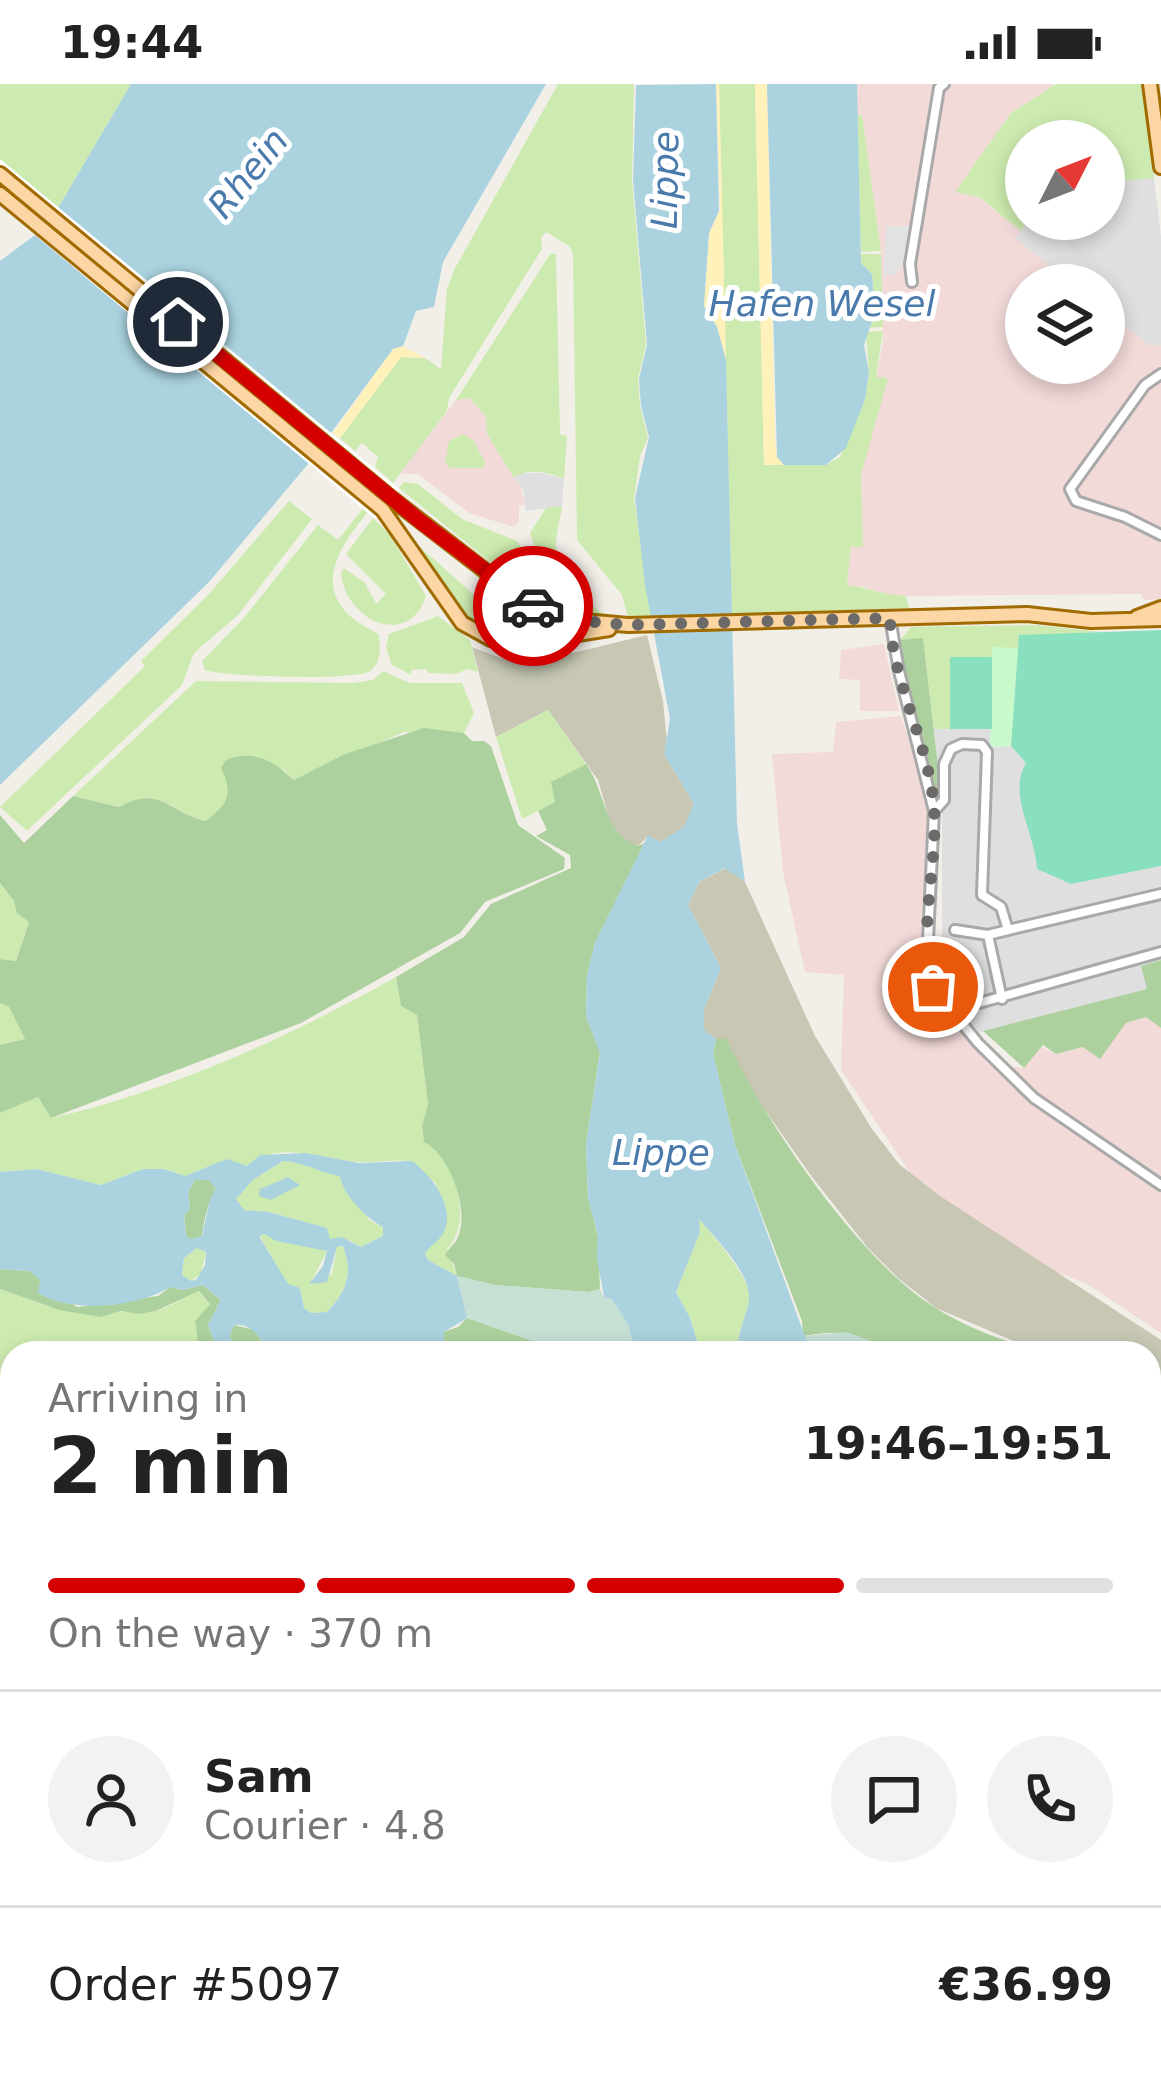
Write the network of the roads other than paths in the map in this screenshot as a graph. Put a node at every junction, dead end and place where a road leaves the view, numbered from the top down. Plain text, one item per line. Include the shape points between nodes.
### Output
1 (944, 84) edge
2 (1150, 84) edge
3 (1161, 167) edge
4 (0, 174) edge
5 (0, 194) edge
6 (912, 282) dead end
7 (1161, 374) edge
8 (387, 504) junction
9 (1161, 535) edge
10 (1161, 608) edge
11 (890, 618) junction
12 (1130, 620) junction
13 (1161, 620) edge
14 (628, 625) junction
15 (934, 811) junction
16 (1161, 894) edge
17 (955, 930) dead end
18 (1008, 930) junction
19 (988, 935) junction
20 (1161, 952) edge
21 (1002, 999) junction
22 (980, 1003) dead end
23 (1161, 1185) edge

1 - 6 street
2 - 3 main road
4 - 8 main road
5 - 8 main road
7 - 9 street via 1070,489 1076,501
8 - 14 main road via 545,613
8 - 14 main road via 450,610 479,634 521,644
10 - 12 main road
11 - 12 main road
11 - 14 main road
11 - 15 street
12 - 13 main road
15 - 18 street via 944,800 946,755 957,745 982,745 982,895 1001,908
15 - 23 street via 933,987 1034,1098
16 - 18 street
17 - 19 street
18 - 19 street
19 - 21 street
20 - 21 street
21 - 22 street

